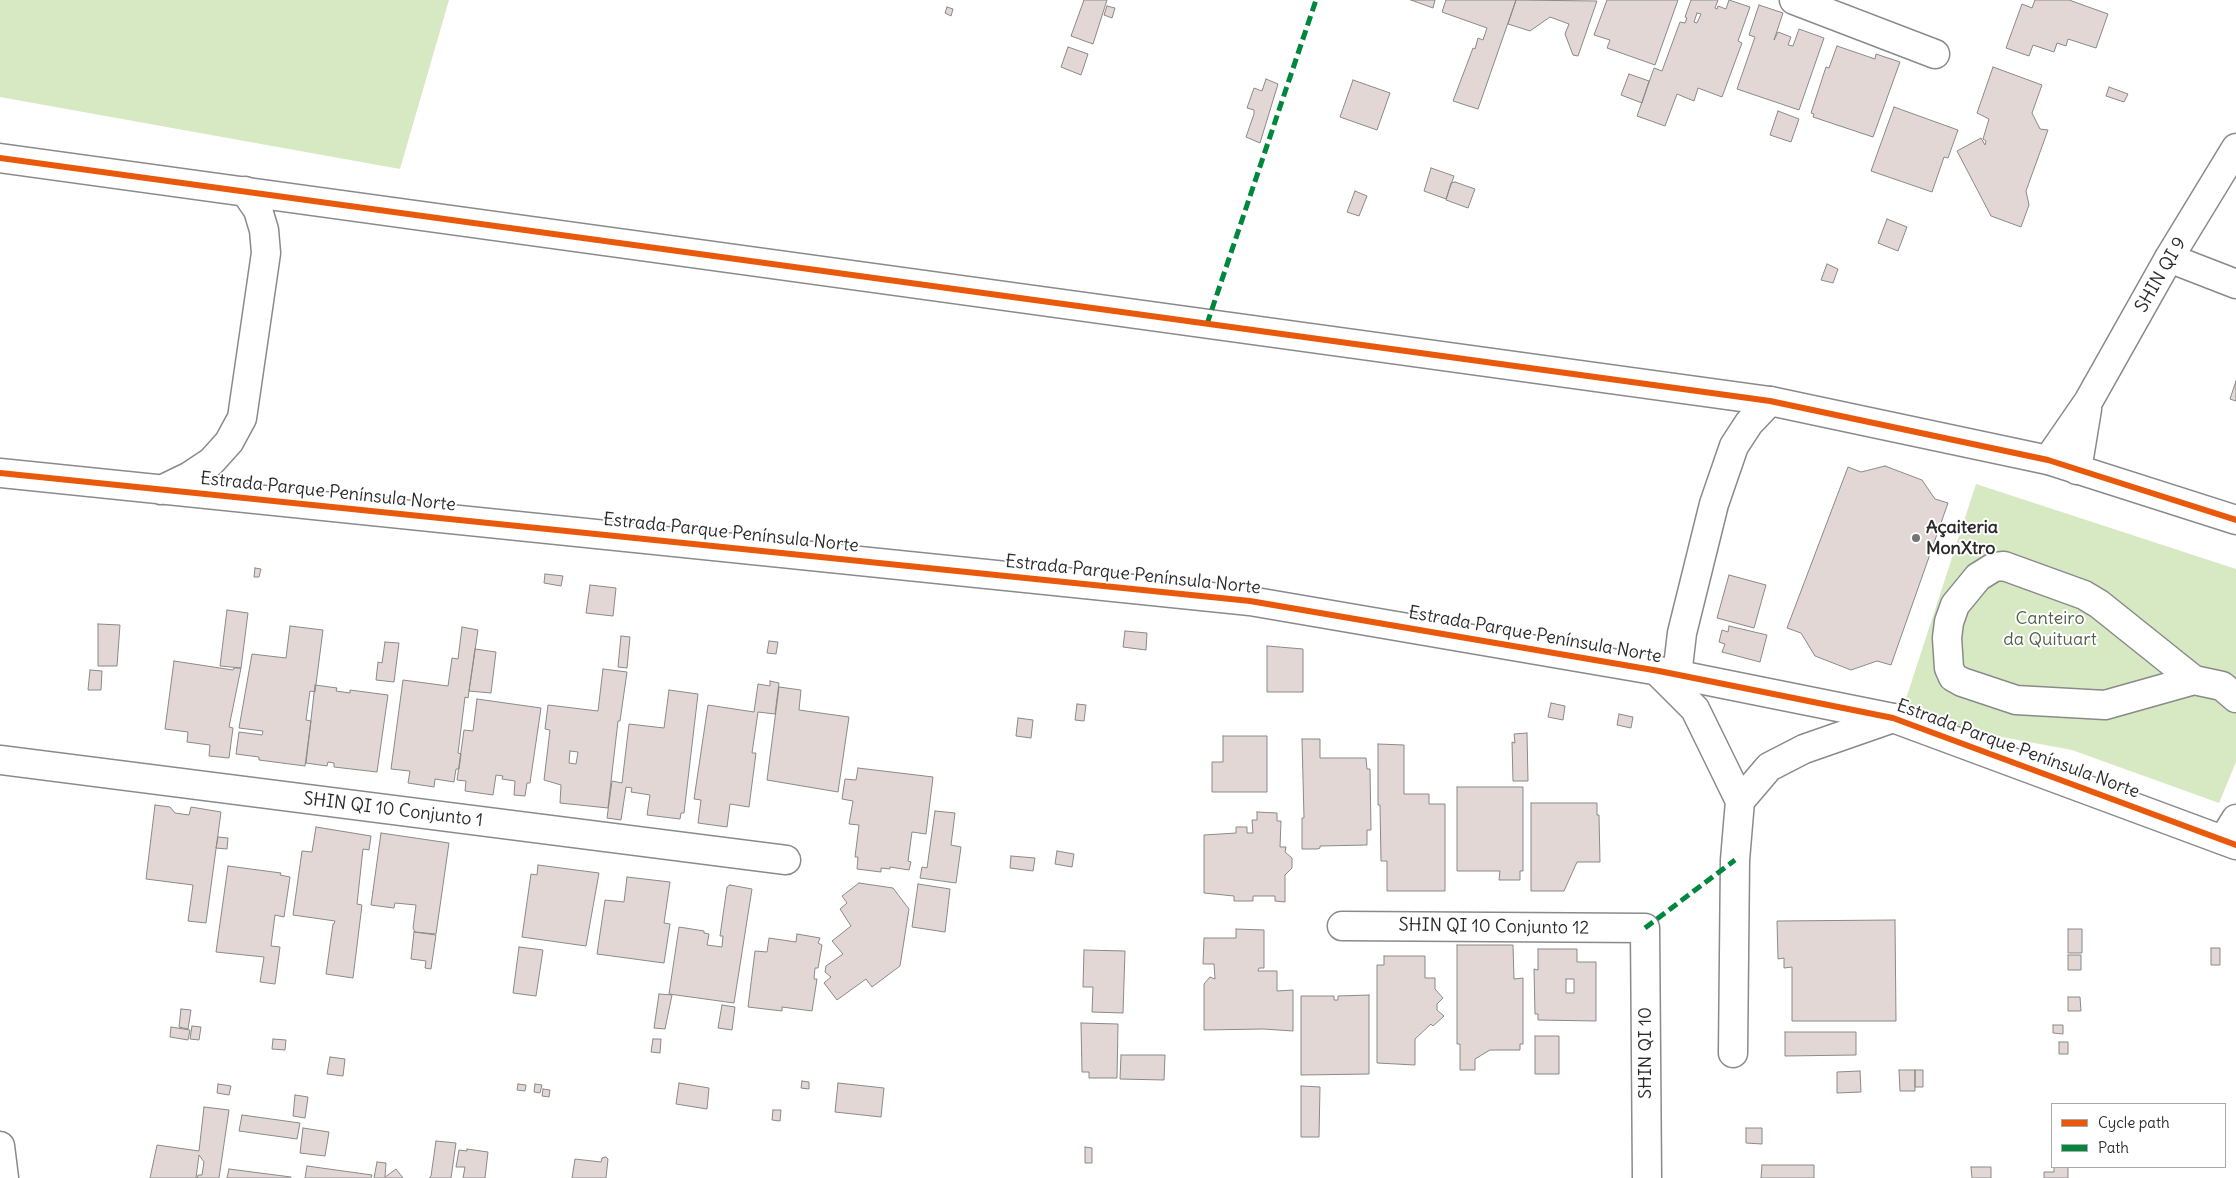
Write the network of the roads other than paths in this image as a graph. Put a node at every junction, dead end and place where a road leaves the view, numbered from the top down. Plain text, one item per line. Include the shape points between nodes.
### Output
1 (1794, 0) edge
2 (1934, 54) dead end
3 (2236, 148) edge
4 (0, 158) edge
5 (245, 191) junction
6 (2169, 258) junction
7 (2236, 284) edge
8 (1770, 401) junction
9 (2088, 402) junction
10 (2048, 460) junction
11 (2077, 470) junction
12 (0, 473) edge
13 (161, 490) junction
14 (2236, 520) edge
15 (1667, 673) junction
16 (2194, 680) junction
17 (2231, 689) edge
18 (1892, 718) junction
19 (0, 760) edge
20 (1740, 801) junction
21 (2232, 835) edge
22 (786, 860) dead end
23 (1342, 926) dead end
24 (1645, 928) joint
25 (1733, 1053) dead end
26 (0, 1146) edge
27 (4, 1178) edge
28 (1647, 1178) edge

1 - 2 main road
3 - 6 main road, SHIN QI 9
4 - 5 main road
5 - 8 main road
5 - 13 main road via 258,210 266,253 242,418 229,442 211,462
6 - 7 main road
6 - 9 main road, SHIN QI 9
8 - 10 main road
8 - 15 main road via 1749,423 1734,446 1714,504 1682,633
9 - 10 main road, SHIN QI 9
9 - 11 main road, SHIN QI 9
10 - 11 main road
11 - 14 main road
12 - 13 main road, Estrada Parque Península Norte
13 - 15 main road, Estrada Parque Península Norte via 1250,601
15 - 18 main road, Estrada Parque Península Norte
15 - 20 main road via 1695,709
16 - 16 main road via 2099,604 2084,595 2004,566 1989,569 1978,577 1955,605 1949,622 1948,668 1953,677 2016,700 2105,705
16 - 17 main road
18 - 20 main road via 1804,748 1769,767
18 - 21 main road, Estrada Parque Península Norte
19 - 22 main road, SHIN QI 10 Conjunto 1
20 - 25 main road
23 - 24 main road, SHIN QI 10 Conjunto 12
24 - 28 main road, SHIN QI 10
26 - 27 main road

